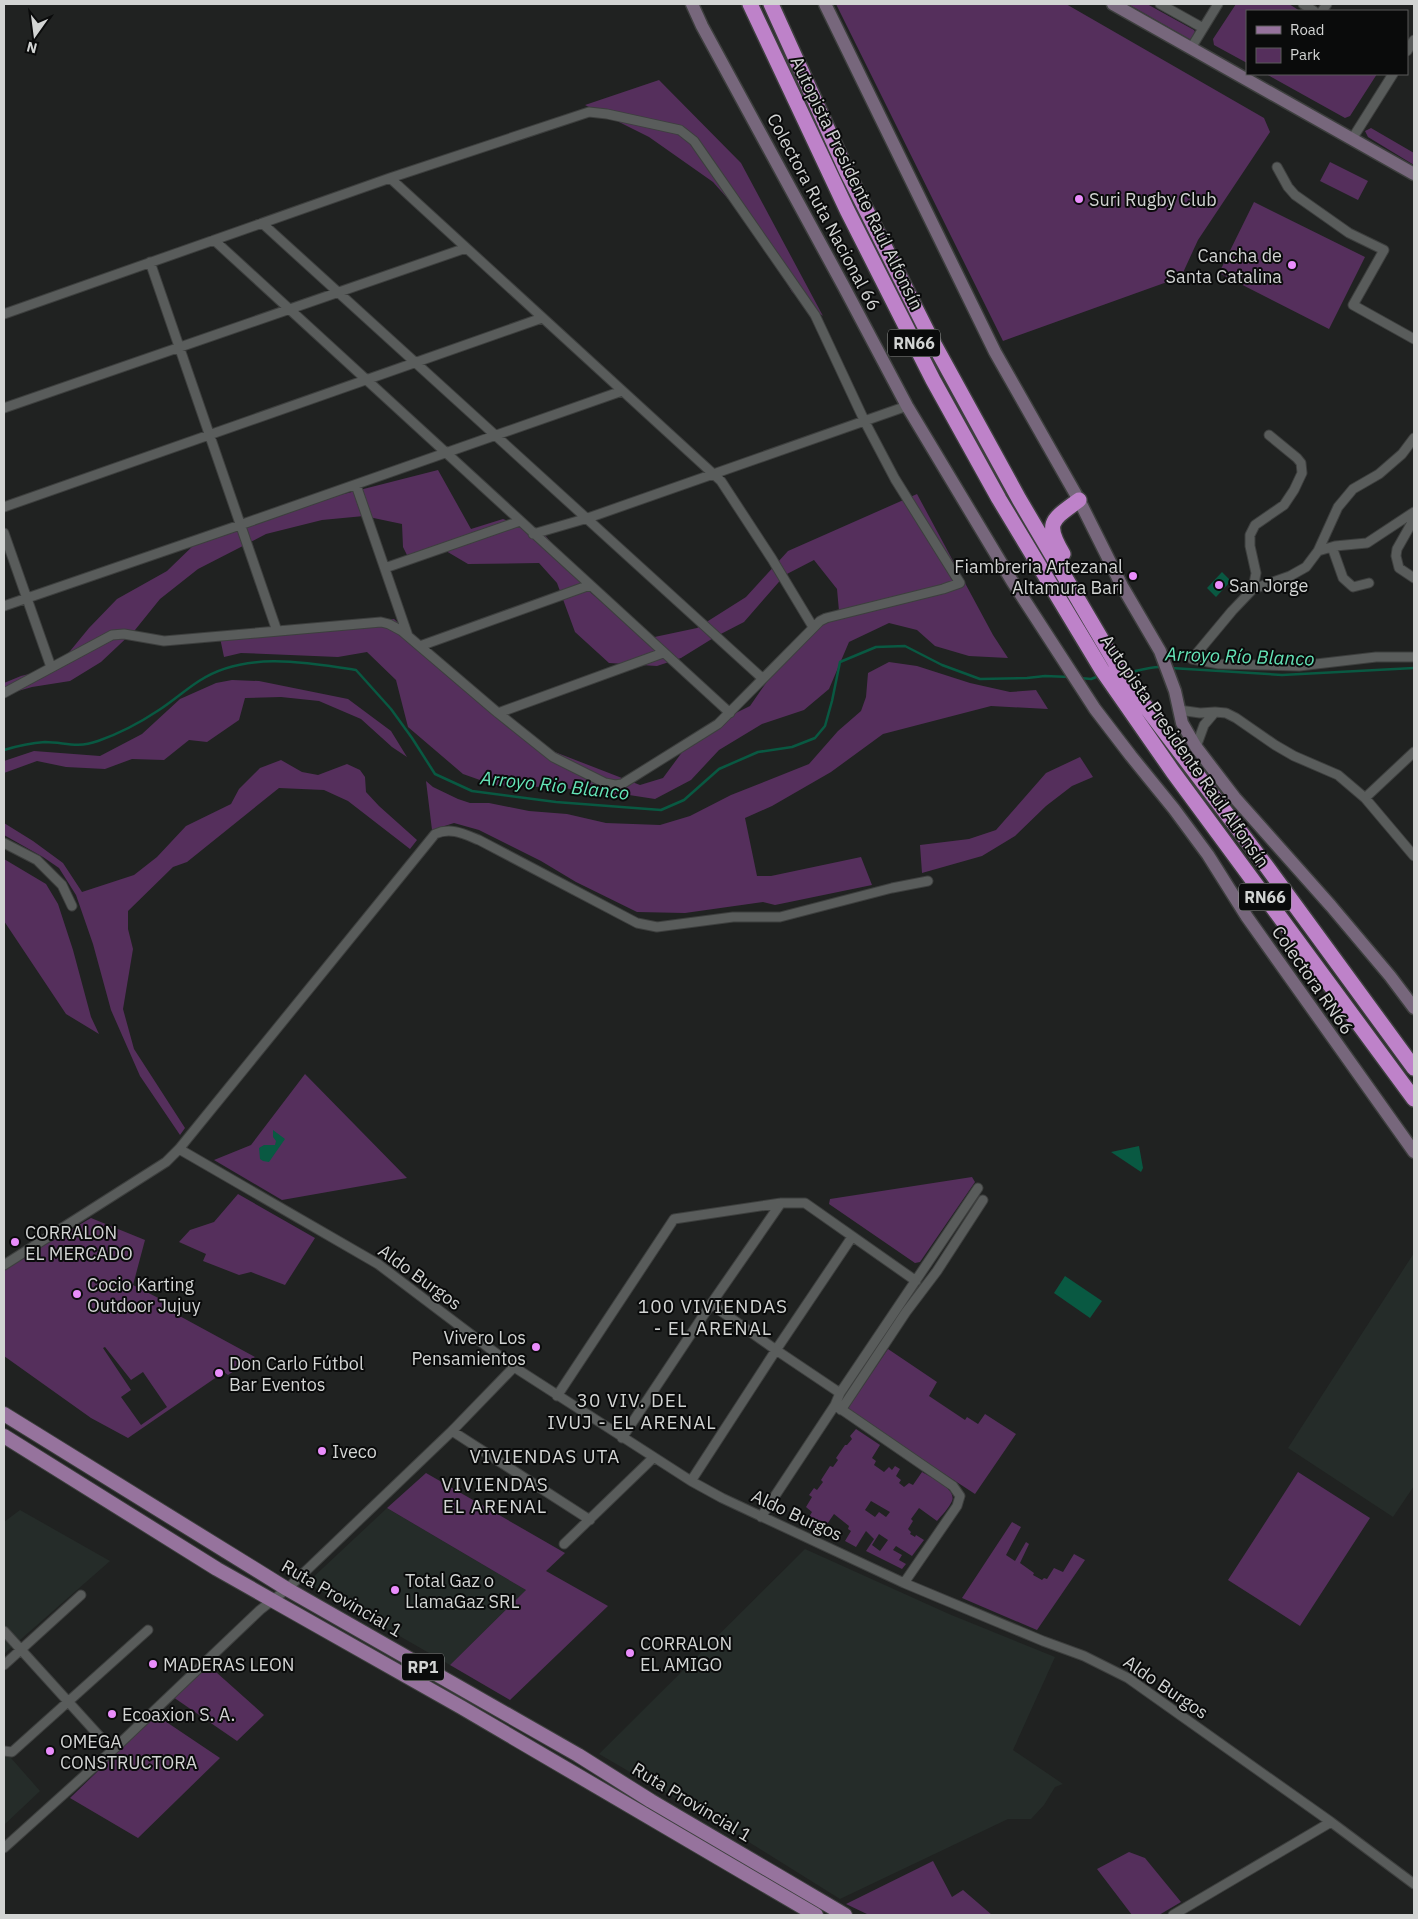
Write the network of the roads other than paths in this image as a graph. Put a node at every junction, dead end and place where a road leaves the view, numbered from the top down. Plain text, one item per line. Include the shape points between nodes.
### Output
1 (692, 4) edge
2 (750, 4) edge
3 (771, 4) edge
4 (825, 4) edge
5 (1113, 4) edge
6 (1160, 4) edge
7 (1218, 4) edge
8 (1203, 28) junction
9 (1191, 48) junction
10 (1392, 75) edge
11 (1352, 139) junction
12 (1277, 167) dead end
13 (1414, 174) edge
14 (390, 178) junction
15 (262, 223) junction
16 (214, 240) junction
17 (466, 248) junction
18 (150, 262) junction
19 (339, 292) junction
20 (289, 309) junction
21 (4, 314) edge
22 (542, 318) junction
23 (1414, 340) edge
24 (179, 347) junction
25 (417, 363) junction
26 (366, 381) junction
27 (622, 391) junction
28 (907, 406) junction
29 (4, 408) edge
30 (865, 422) junction
31 (210, 435) junction
32 (497, 435) junction
33 (1269, 435) dead end
34 (1414, 438) edge
35 (446, 453) junction
36 (713, 474) junction
37 (356, 485) junction
38 (1079, 500) junction
39 (4, 507) edge
40 (1414, 512) edge
41 (588, 518) junction
42 (1414, 519) edge
43 (520, 521) junction
44 (240, 525) junction
45 (4, 533) edge
46 (533, 534) junction
47 (1332, 547) junction
48 (1318, 551) junction
49 (384, 568) junction
50 (1414, 578) edge
51 (1369, 583) dead end
52 (590, 585) junction
53 (1253, 590) junction
54 (26, 599) junction
55 (4, 606) edge
56 (813, 627) junction
57 (277, 631) junction
58 (408, 636) junction
59 (420, 646) junction
60 (663, 653) junction
61 (1414, 657) edge
62 (1114, 664) junction
63 (1068, 666) joint
64 (51, 667) junction
65 (762, 678) junction
66 (4, 692) edge
67 (1179, 710) junction
68 (730, 712) junction
69 (1215, 712) junction
70 (498, 713) junction
71 (1200, 738) junction
72 (1414, 752) edge
73 (1365, 798) junction
74 (4, 843) edge
75 (1414, 856) edge
76 (928, 881) dead end
77 (72, 906) dead end
78 (1414, 1008) edge
79 (1414, 1068) edge
80 (1414, 1099) edge
81 (179, 1148) junction
82 (1414, 1152) edge
83 (978, 1188) dead end
84 (983, 1200) dead end
85 (781, 1203) junction
86 (852, 1237) junction
87 (4, 1265) edge
88 (916, 1281) junction
89 (710, 1304) junction
90 (776, 1350) junction
91 (514, 1367) junction
92 (840, 1393) junction
93 (557, 1396) junction
94 (838, 1408) junction
95 (4, 1414) edge
96 (452, 1431) junction
97 (4, 1436) edge
98 (622, 1438) junction
99 (653, 1458) junction
100 (691, 1481) junction
101 (761, 1517) junction
102 (590, 1520) junction
103 (564, 1544) dead end
104 (904, 1584) junction
105 (287, 1589) junction
106 (81, 1595) dead end
107 (273, 1600) junction
108 (148, 1630) dead end
109 (4, 1631) edge
110 (20, 1650) junction
111 (4, 1665) edge
112 (68, 1702) junction
113 (112, 1750) junction
114 (4, 1751) edge
115 (1331, 1822) junction
116 (4, 1848) edge
117 (1414, 1884) edge
118 (816, 1915) edge
119 (845, 1915) edge
120 (1173, 1915) edge

1 - 28 street, Colectora Ruta Nacional 66
2 - 62 highway, Autopista Presidente Raúl Alfonsín / RN66 via 855,226 933,380 999,499
3 - 62 highway, Autopista Presidente Raúl Alfonsín / RN66 via 847,172 928,333
4 - 38 street via 995,352
5 - 9 street
6 - 8 street
7 - 8 street
8 - 9 street
9 - 11 street
10 - 11 street
11 - 13 street
12 - 23 street via 1295,195 1348,233 1384,250 1353,305
14 - 15 street
14 - 17 street
14 - 30 street via 589,112 680,130 694,141 815,314
15 - 16 street
15 - 19 street
16 - 18 street
16 - 20 street
17 - 19 street
17 - 22 street
18 - 21 street
18 - 24 street
19 - 20 street
19 - 25 street
20 - 24 street
20 - 26 street
22 - 25 street
22 - 27 street
24 - 29 street
24 - 31 street
25 - 26 street
25 - 32 street
26 - 31 street
26 - 35 street
27 - 32 street
27 - 36 street
28 - 30 street
28 - 63 street, Colectora Ruta Nacional 66 via 987,542
30 - 36 street
30 - 56 street via 895,480 960,582 944,589 826,618
31 - 39 street
31 - 44 street
32 - 35 street
32 - 41 street
33 - 53 street via 1297,458 1302,473 1284,505 1255,525 1250,535 1256,573
34 - 48 street via 1402,454 1379,474 1353,489 1338,507
35 - 37 street
35 - 43 street
36 - 41 street
36 - 56 street via 721,481 772,559
37 - 44 street
37 - 49 street
38 - 62 highway via 1055,518 1052,527 1054,538
38 - 67 street via 1122,586 1160,651
40 - 47 street via 1367,542
41 - 46 street
41 - 65 street
42 - 50 street via 1396,556 1399,568
43 - 46 street
43 - 49 street
44 - 54 street
44 - 57 street
45 - 54 street
46 - 52 street
47 - 48 street
47 - 51 street via 1343,578 1353,587
48 - 53 street via 1306,566 1290,576
49 - 58 street
52 - 59 street
52 - 60 street
53 - 61 street via 1192,659 1219,664 1299,666 1376,657
54 - 55 street
54 - 64 street
56 - 65 street
57 - 58 street via 381,622
57 - 64 street via 164,641 112,635
58 - 59 street
59 - 70 street
60 - 68 street
60 - 70 street
62 - 79 highway, Autopista Presidente Raúl Alfonsín / RN66
62 - 80 highway, Autopista Presidente Raúl Alfonsín / RN66 via 1117,693
63 - 82 street, Colectora RN66 via 1095,709 1208,855 1247,917
64 - 66 street
65 - 68 street
67 - 69 street
67 - 71 street via 1182,723
68 - 70 street via 718,724 622,784 615,785 562,763
69 - 71 street via 1208,718
69 - 73 street via 1236,718 1275,745 1338,775
71 - 78 street via 1239,803 1343,920
72 - 73 street
73 - 75 street
74 - 77 street via 37,860 62,885
76 - 81 street via 780,917 733,917 657,927 637,923 479,840 444,830 435,834
81 - 87 street via 166,1162
81 - 91 street, Aldo Burgos via 378,1264
83 - 88 street
84 - 94 street via 937,1271
85 - 86 street via 805,1203
85 - 89 street
85 - 93 street via 674,1219
86 - 88 street
86 - 90 street
88 - 92 street
89 - 90 street
89 - 98 street
90 - 92 street
90 - 100 street
91 - 93 street, Aldo Burgos
91 - 96 street
92 - 94 street
93 - 98 street, Aldo Burgos
94 - 101 street
94 - 104 street via 953,1486 960,1496 957,1506
95 - 105 main road, Ruta Provincial 1 / RP1
96 - 102 street
96 - 105 street
97 - 107 main road, Ruta Provincial 1 / RP1 via 217,1569
98 - 99 street, Aldo Burgos
99 - 100 street, Aldo Burgos
99 - 102 street
100 - 101 street, Aldo Burgos
101 - 104 street, Aldo Burgos
102 - 103 street
104 - 115 street, Aldo Burgos via 1084,1656 1128,1678
105 - 107 street
105 - 119 main road, Ruta Provincial 1 / RP1 via 578,1756
106 - 110 street
107 - 113 street
107 - 118 main road, Ruta Provincial 1 / RP1
108 - 112 street
109 - 110 street
110 - 111 street
110 - 112 street
112 - 113 street
112 - 114 street via 12,1752
113 - 116 street
115 - 117 street, Aldo Burgos
115 - 120 street

